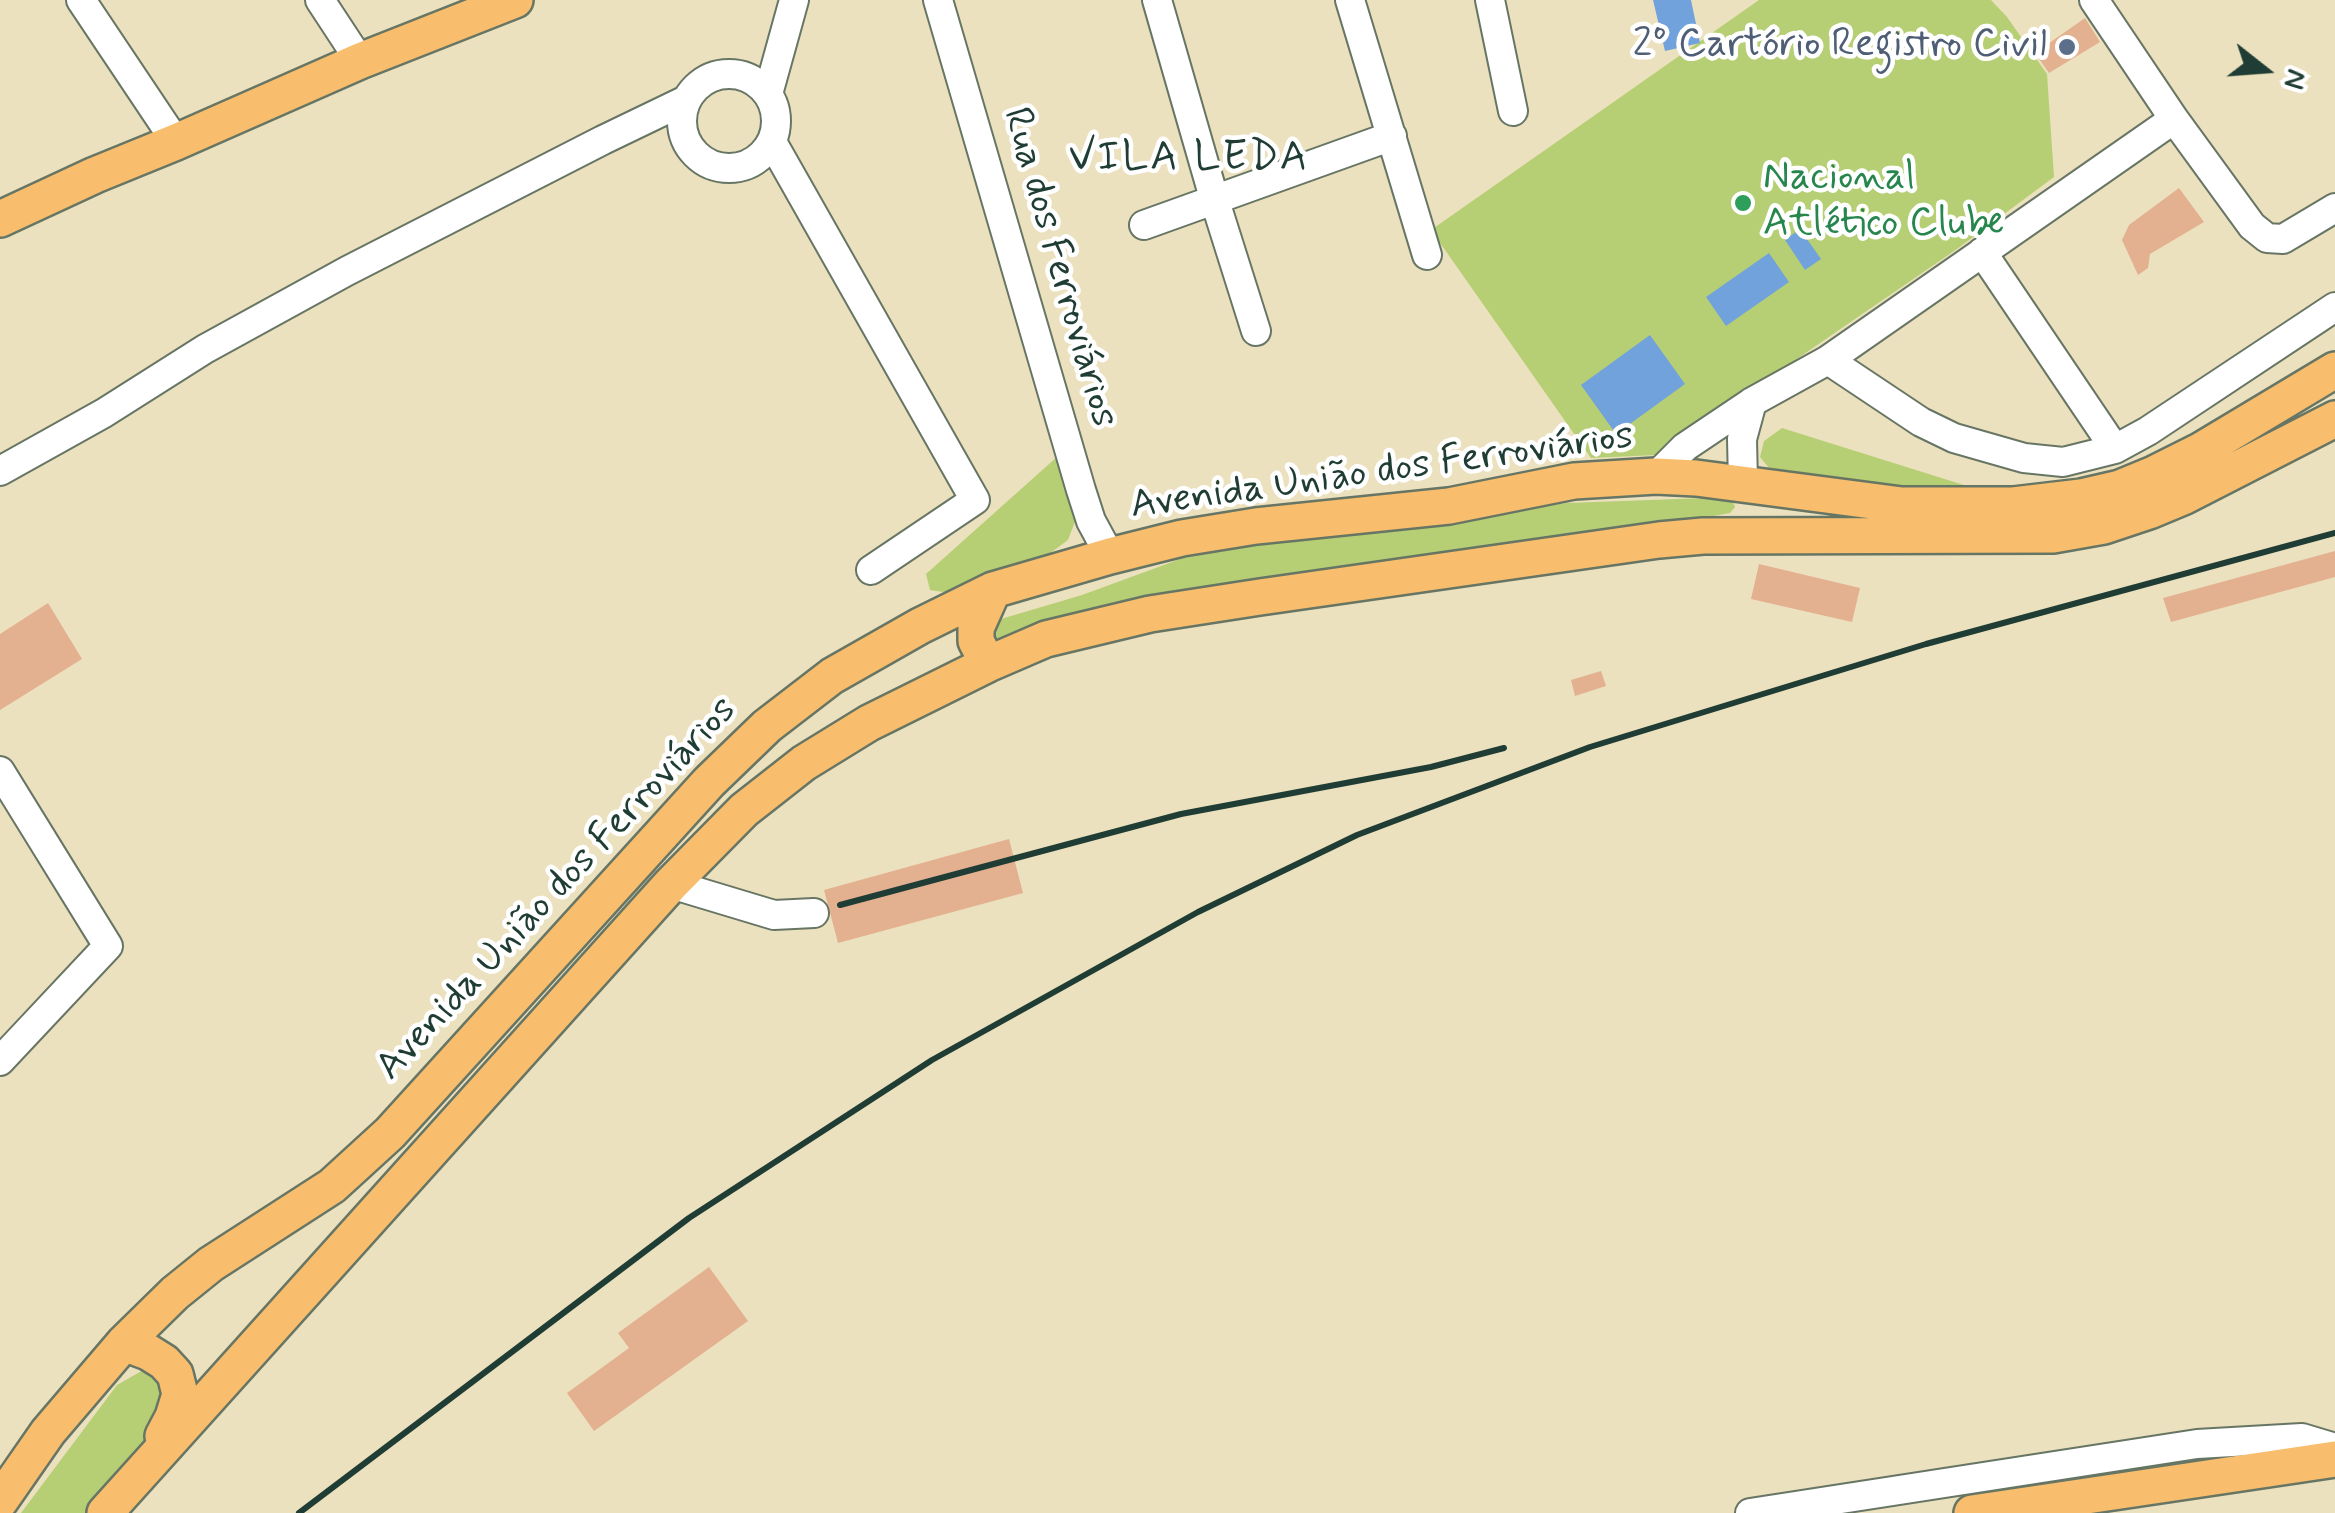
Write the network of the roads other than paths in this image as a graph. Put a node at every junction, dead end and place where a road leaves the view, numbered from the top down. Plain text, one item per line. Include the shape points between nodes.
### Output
1 (81, 0) edge
2 (320, 0) edge
3 (794, 0) edge
4 (938, 0) edge
5 (1158, 0) edge
6 (1350, 0) edge
7 (1490, 0) edge
8 (2094, 0) edge
9 (492, 4) edge
10 (360, 61) junction
11 (768, 94) junction
12 (686, 100) junction
13 (1513, 111) dead end
14 (2174, 120) junction
15 (1392, 136) junction
16 (176, 142) junction
17 (772, 142) junction
18 (1214, 198) junction
19 (2335, 208) edge
20 (3, 212) edge
21 (1144, 224) dead end
22 (1982, 252) junction
23 (1426, 255) dead end
24 (2335, 307) edge
25 (1256, 330) dead end
26 (1828, 360) junction
27 (2335, 370) edge
28 (1752, 402) junction
29 (2335, 419) edge
30 (2249, 420) junction
31 (2115, 449) junction
32 (2268, 452) junction
33 (0, 471) edge
34 (1656, 476) junction
35 (1743, 484) junction
36 (1703, 536) junction
37 (1110, 556) junction
38 (870, 570) dead end
39 (993, 590) junction
40 (988, 664) junction
41 (0, 771) edge
42 (672, 884) junction
43 (814, 912) dead end
44 (0, 1061) edge
45 (124, 1343) junction
46 (2335, 1448) edge
47 (2335, 1459) edge
48 (148, 1464) junction
49 (0, 1501) edge
50 (105, 1513) edge
51 (1750, 1513) edge
52 (1972, 1513) edge

1 - 16 street
2 - 10 street
3 - 11 street
4 - 37 street, Rua dos Ferroviários via 1080,490
5 - 18 street
6 - 15 street
7 - 13 street
8 - 14 street
9 - 10 main road
10 - 16 main road
11 - 12 street via 750,78 725,73 702,82
11 - 17 street via 776,118
12 - 17 street via 681,125 689,148 708,165 732,170 756,161
12 - 33 street via 347,271
14 - 19 street via 2267,238 2284,239
14 - 22 street
15 - 18 street
15 - 23 street
16 - 20 main road
17 - 38 street via 975,500
18 - 21 street
18 - 25 street
22 - 26 street
22 - 31 street
24 - 31 street
26 - 28 street
26 - 31 street via 1954,438 2063,462
27 - 30 main road, Avenida União dos Ferroviários
28 - 34 street via 1685,447
28 - 35 street via 1742,438
29 - 32 main road, Avenida União dos Ferroviários
30 - 32 main road
30 - 35 main road, Avenida União dos Ferroviários via 2154,474 2081,497 1902,505
32 - 36 main road, Avenida União dos Ferroviários via 2149,512 2053,535
34 - 35 main road, Avenida União dos Ferroviários
34 - 37 main road, Avenida União dos Ferroviários via 1256,526
35 - 36 main road via 1749,506 1743,522
36 - 40 main road, Avenida União dos Ferroviários via 1150,614 1046,640
37 - 39 main road, Avenida União dos Ferroviários
39 - 40 main road via 976,628
39 - 45 main road, Avenida União dos Ferroviários via 832,676 767,726 390,1133 332,1186 211,1264
40 - 42 main road, Avenida União dos Ferroviários via 804,763 744,810
41 - 44 street via 108,946
42 - 43 street via 774,915
42 - 48 main road, Avenida União dos Ferroviários
45 - 48 main road via 164,1362 180,1394
45 - 49 main road, Avenida União dos Ferroviários
46 - 51 street via 2302,1438 2197,1444
47 - 52 main road
48 - 50 main road, Avenida União dos Ferroviários

